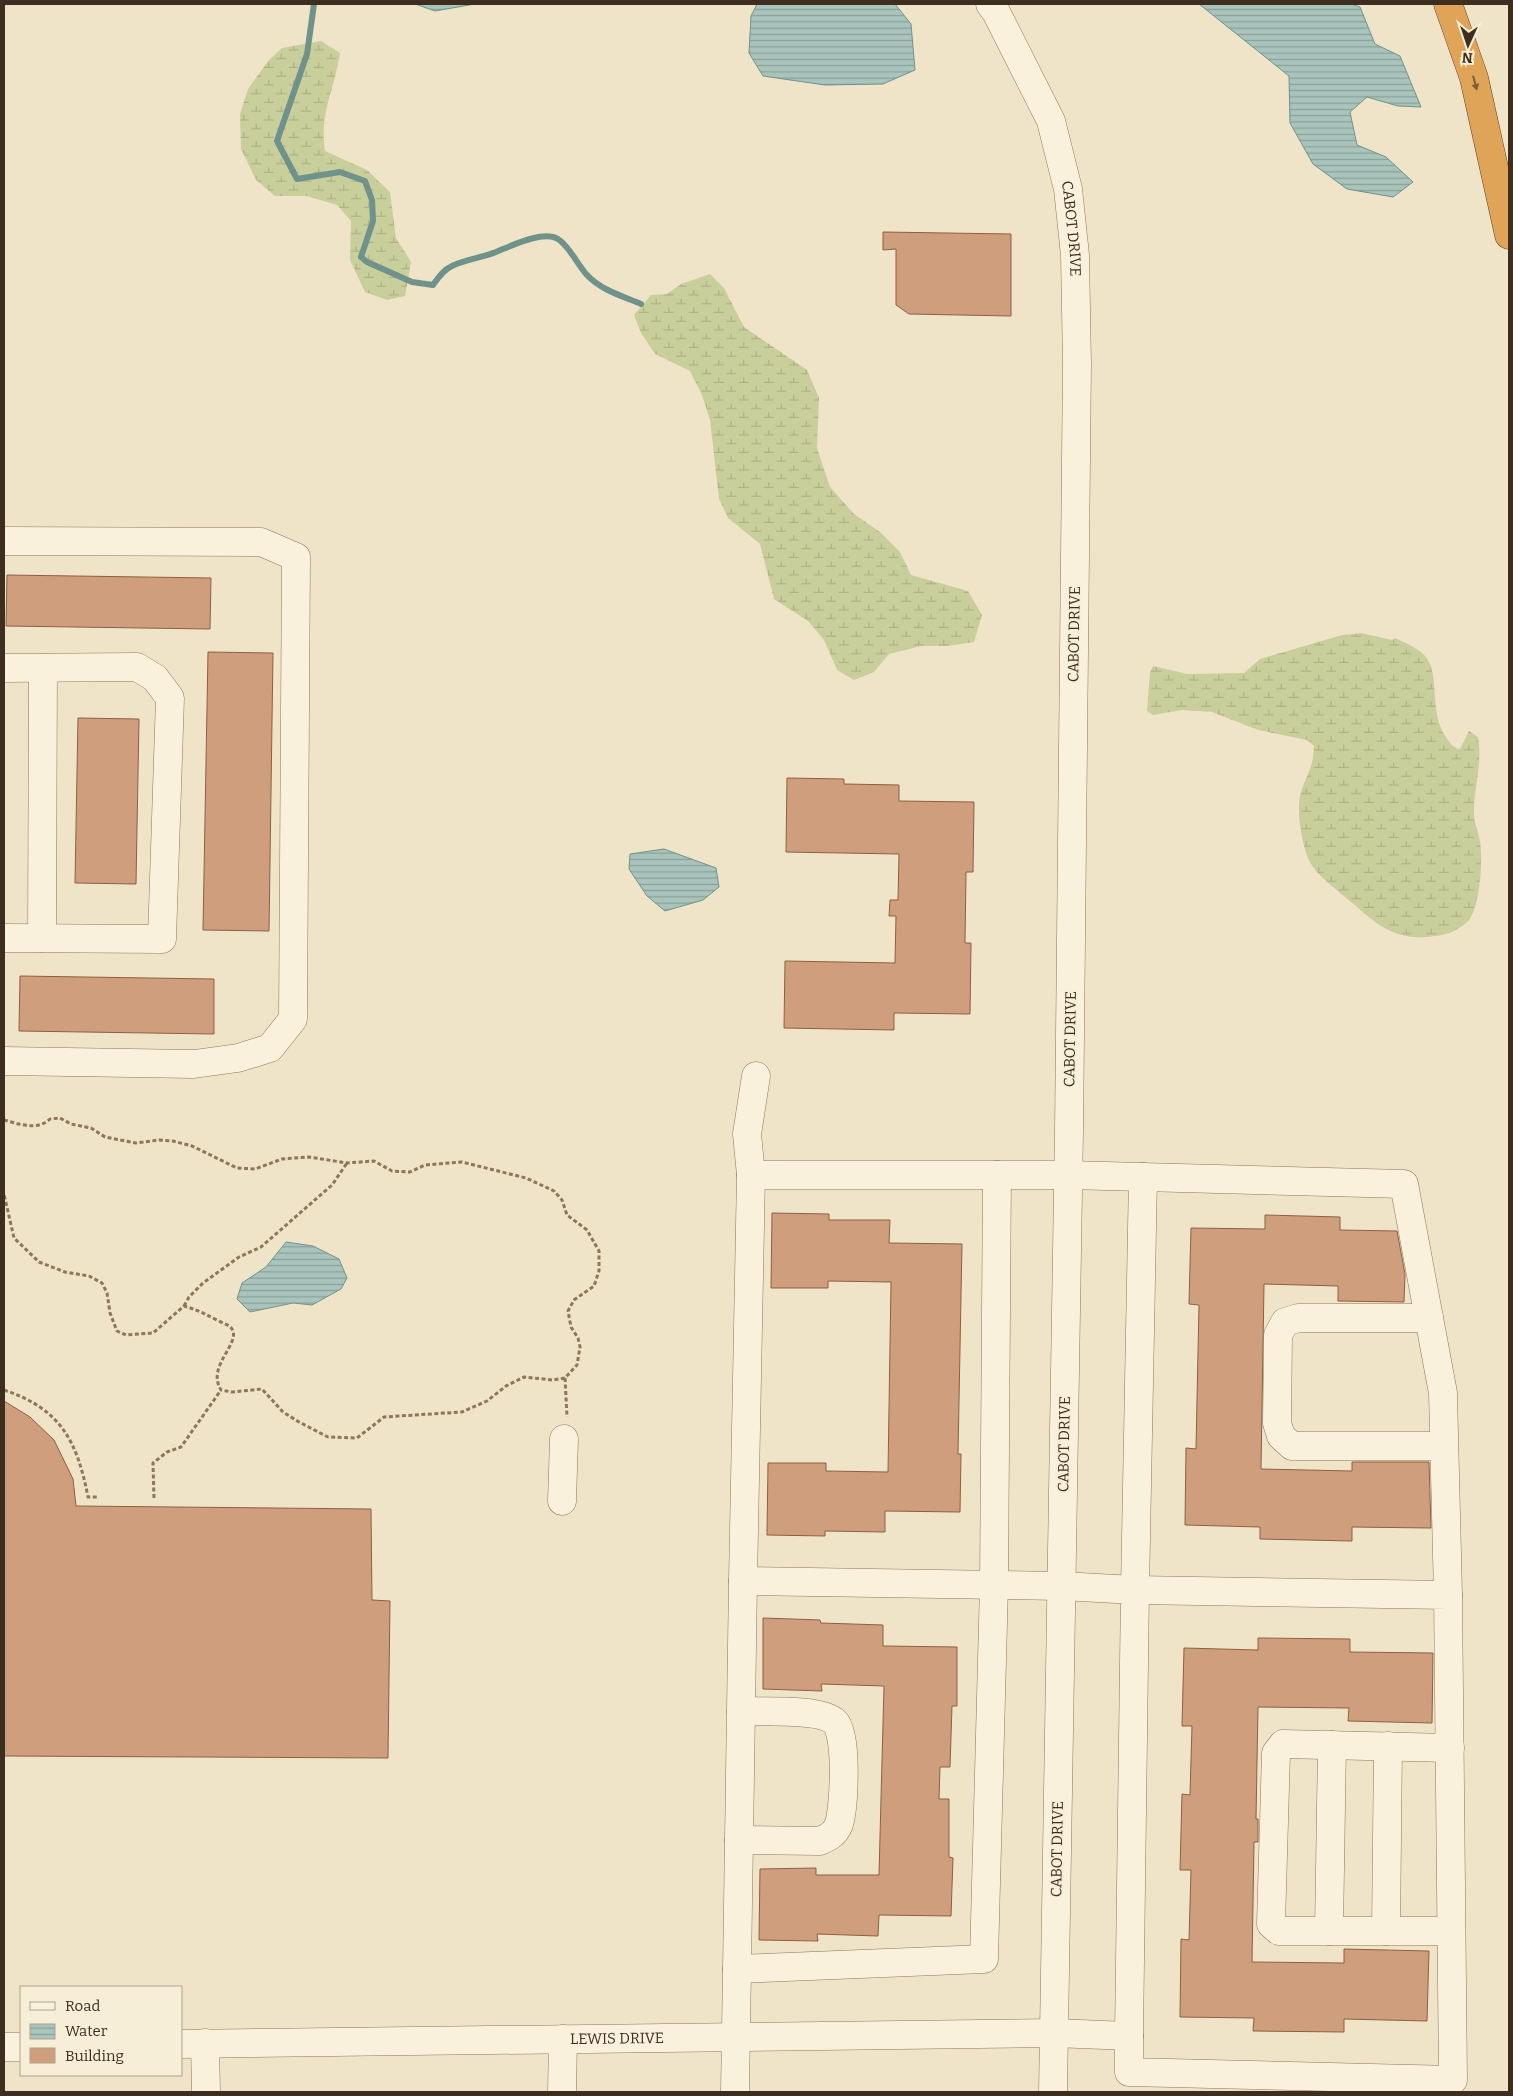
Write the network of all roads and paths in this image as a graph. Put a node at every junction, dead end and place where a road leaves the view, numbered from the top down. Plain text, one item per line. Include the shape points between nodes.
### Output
1 (990, 4) edge
2 (1448, 4) edge
3 (1509, 235) edge
4 (4, 541) edge
5 (4, 668) edge
6 (43, 668) junction
7 (4, 938) edge
8 (42, 938) junction
9 (4, 1061) edge
10 (756, 1076) dead end
11 (4, 1120) edge
12 (347, 1163) junction
13 (751, 1175) junction
14 (997, 1175) junction
15 (1068, 1175) junction
16 (1143, 1177) junction
17 (4, 1194) edge
18 (184, 1306) junction
19 (1429, 1318) junction
20 (566, 1378) junction
21 (4, 1390) edge
22 (221, 1390) junction
23 (564, 1439) joint
24 (1444, 1446) junction
25 (97, 1497) dead end
26 (154, 1498) dead end
27 (562, 1501) dead end
28 (743, 1581) junction
29 (994, 1585) junction
30 (1061, 1586) junction
31 (1136, 1590) junction
32 (1448, 1595) junction
33 (741, 1711) junction
34 (1332, 1745) junction
35 (1388, 1746) junction
36 (1450, 1748) junction
37 (739, 1840) junction
38 (1329, 1931) junction
39 (1386, 1931) junction
40 (1451, 1931) junction
41 (737, 1969) junction
42 (1054, 2034) junction
43 (1129, 2036) junction
44 (736, 2037) junction
45 (562, 2039) junction
46 (193, 2043) edge
47 (4, 2047) edge
48 (20, 2047) edge
49 (1453, 2086) edge
50 (206, 2092) edge
51 (562, 2092) edge
52 (735, 2092) edge
53 (1053, 2092) edge

1 - 15 street, CABOT DRIVE via 1051,121 1068,189 1075,255 1077,384
2 -> 3 highway via 1474,78
4 - 9 street via 261,542 296,557 296,567 293,1019 270,1048 238,1058 194,1064
5 - 6 street
6 - 8 street
6 - 8 street via 137,667 155,678 170,698 162,939
7 - 8 street
10 - 13 street via 746,1134
11 - 12 path via 30,1126 44,1125 50,1119 60,1118 91,1128 105,1137 136,1142 173,1141 192,1146 237,1168 255,1169 282,1159 308,1157
12 - 18 path via 332,1185 262,1247 239,1257 204,1282 189,1296
12 - 20 path via 374,1161 392,1171 410,1172 425,1165 462,1162 526,1178 554,1191 562,1200 567,1215 587,1230 599,1251 599,1271 594,1286 574,1300 568,1311 580,1347 576,1365
13 - 14 street
13 - 28 street
14 - 15 street
14 - 29 street
15 - 16 street
15 - 30 street, CABOT DRIVE
16 - 19 street via 1404,1184
16 - 31 street
17 - 18 path via 14,1238 40,1262 102,1283 117,1331 126,1335 153,1333
18 - 22 path via 204,1311 232,1327 232,1342 217,1372 216,1382
19 - 24 street via 1442,1393
19 - 24 street via 1298,1318 1285,1322 1278,1335 1277,1423 1281,1436 1292,1446
20 - 22 path via 524,1377 487,1401 462,1412 384,1417 357,1438 328,1437 306,1426 282,1412 262,1389
20 - 23 path
21 - 25 path via 49,1414 65,1432 76,1450 88,1497
22 - 26 path via 182,1447 167,1452 153,1463
23 - 27 street
24 - 32 street
28 - 29 street
28 - 33 street
29 - 30 street
29 - 41 street via 984,1959
30 - 31 street
30 - 42 street, CABOT DRIVE
31 - 32 street
31 - 43 street
32 - 36 street
33 - 37 street
33 - 37 street via 814,1714 836,1722 843,1745 842,1810 831,1836 820,1841
34 - 35 street
34 - 38 street
34 - 38 street via 1283,1744 1276,1753 1271,1924 1279,1931
35 - 36 street
35 - 39 street
36 - 40 street
37 - 41 street
38 - 39 street
39 - 40 street
40 - 49 street
41 - 44 street
42 - 43 street, LEWIS DRIVE
42 - 44 street, LEWIS DRIVE
42 - 53 street, CABOT DRIVE
43 - 49 street via 1129,2072
44 - 45 street, LEWIS DRIVE
44 - 52 street
45 - 46 street, LEWIS DRIVE
45 - 51 street
46 - 50 street
47 - 48 street

